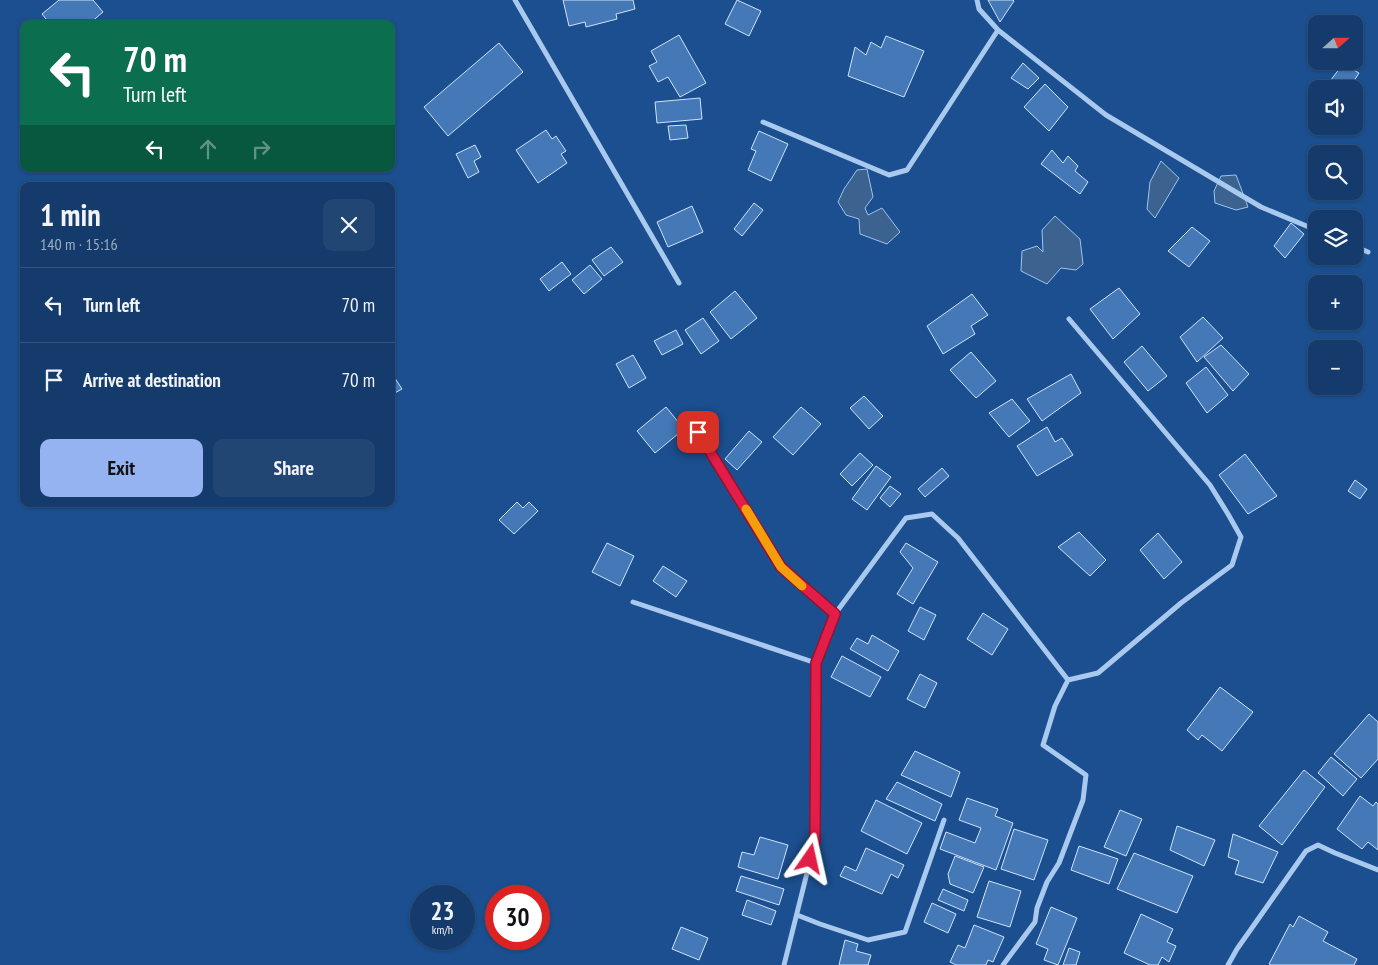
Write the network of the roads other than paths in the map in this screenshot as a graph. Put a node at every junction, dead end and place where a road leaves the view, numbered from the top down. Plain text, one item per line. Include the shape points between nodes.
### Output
1 (515, 0) edge
2 (977, 0) edge
3 (998, 30) junction
4 (763, 122) dead end
5 (1308, 227) edge
6 (1363, 250) edge
7 (1368, 252) dead end
8 (679, 283) dead end
9 (1069, 319) dead end
10 (688, 415) dead end
11 (633, 602) dead end
12 (835, 614) junction
13 (816, 663) junction
14 (1068, 680) junction
15 (944, 820) dead end
16 (1378, 870) edge
17 (797, 915) junction
18 (784, 965) edge
19 (1003, 965) edge
20 (1228, 965) edge

1 - 8 street
2 - 3 street via 979,9
3 - 4 street via 907,170 889,175
3 - 5 street via 1106,115 1261,207
6 - 7 street
9 - 14 street via 1210,485 1240,537 1232,565 1181,602 1098,673
10 - 12 street via 781,567
11 - 13 street
12 - 13 street
12 - 14 street via 906,518 932,514 958,538
13 - 17 street via 815,841
14 - 19 street via 1055,706 1043,745 1086,775 1084,800 1059,863 1047,882 1035,922
15 - 17 street via 905,932 868,940
16 - 20 street via 1318,845 1306,851
17 - 18 street

